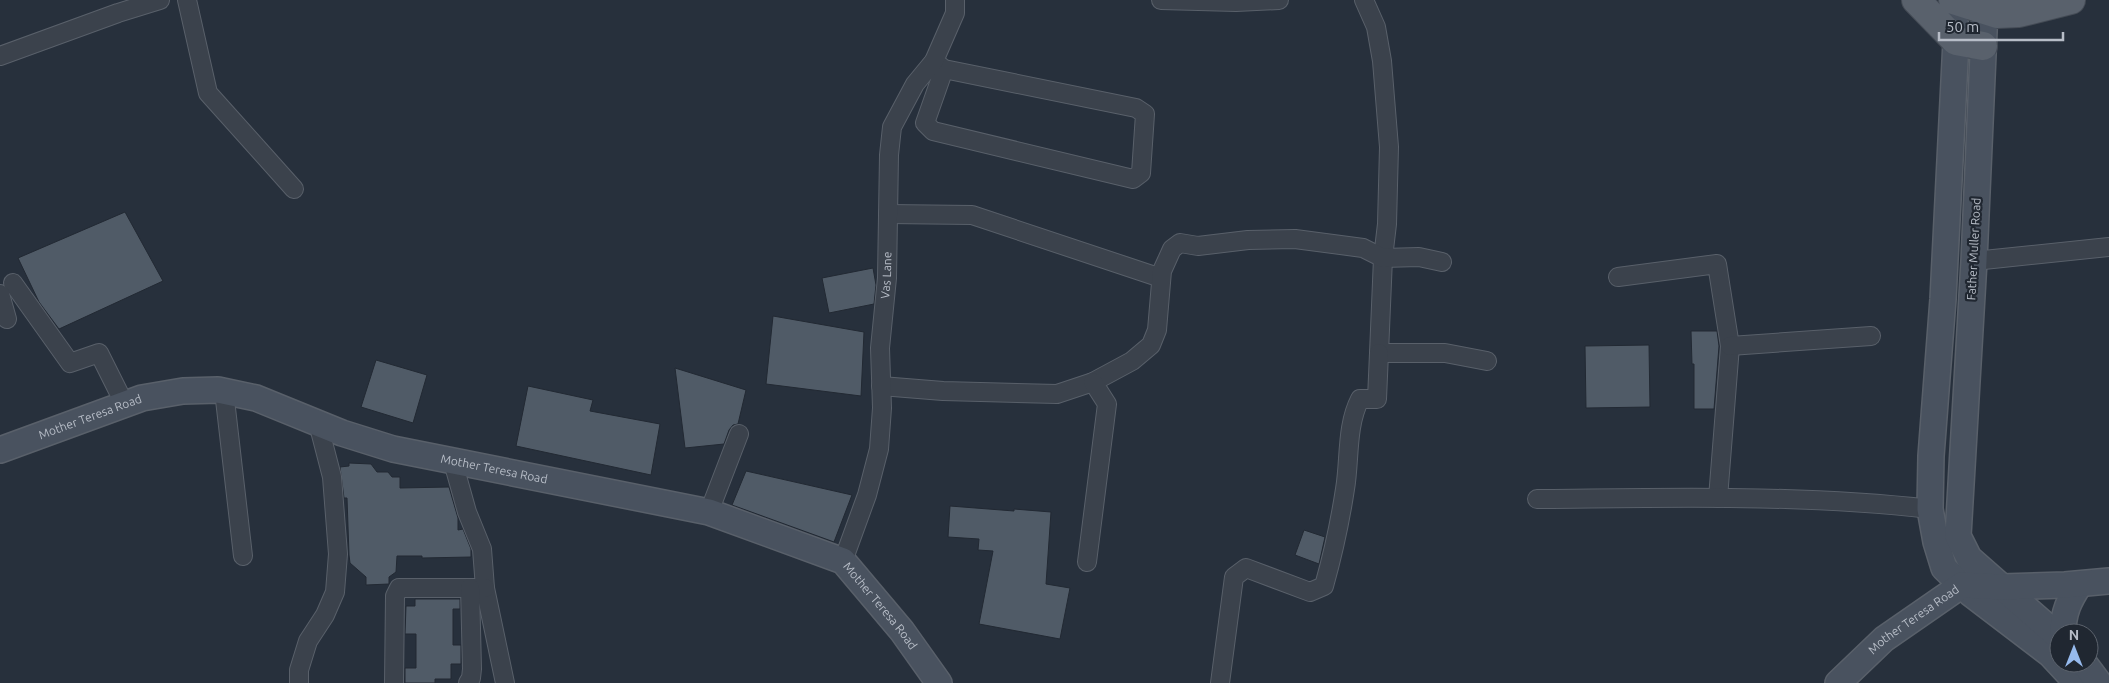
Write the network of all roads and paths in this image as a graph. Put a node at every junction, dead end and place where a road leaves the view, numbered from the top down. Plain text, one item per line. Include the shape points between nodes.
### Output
1 (160, 0) edge
2 (187, 0) edge
3 (955, 0) edge
4 (1161, 0) edge
5 (1279, 0) edge
6 (1364, 0) edge
7 (1916, 0) edge
8 (1953, 0) edge
9 (2071, 0) edge
10 (1985, 9) junction
11 (1956, 41) junction
12 (1983, 46) junction
13 (0, 56) edge
14 (939, 65) junction
15 (294, 189) dead end
16 (888, 214) junction
17 (2109, 247) edge
18 (1383, 258) junction
19 (1974, 261) junction
20 (1442, 262) dead end
21 (1618, 277) dead end
22 (1161, 278) junction
23 (7, 288) edge
24 (7, 319) dead end
25 (1871, 336) dead end
26 (1730, 346) junction
27 (1379, 353) junction
28 (1488, 361) dead end
29 (1093, 382) junction
30 (881, 386) junction
31 (224, 391) junction
32 (125, 405) junction
33 (318, 423) junction
34 (739, 434) dead end
35 (0, 450) edge
36 (453, 462) junction
37 (1718, 498) junction
38 (1537, 499) dead end
39 (1930, 509) junction
40 (709, 512) junction
41 (243, 556) dead end
42 (843, 561) junction
43 (1087, 562) dead end
44 (2109, 581) edge
45 (2080, 584) junction
46 (1962, 585) junction
47 (2002, 587) junction
48 (478, 588) junction
49 (2063, 623) edge
50 (2049, 628) edge
51 (299, 683) edge
52 (394, 683) edge
53 (468, 683) edge
54 (505, 683) edge
55 (938, 683) edge
56 (1220, 683) edge
57 (1838, 683) edge
58 (2077, 683) edge

1 - 13 street
2 - 15 street via 208,93
3 - 14 street, Vas Lane via 955,13
4 - 5 street
6 - 18 street via 1376,27 1382,61 1389,148 1388,224
7 - 11 main road
8 - 10 main road
8 - 11 main road
9 - 10 main road via 2019,13 1997,14
10 - 12 main road, Father Muller Road
11 - 12 main road
11 - 39 main road
12 - 19 main road, Father Muller Road
14 - 14 street via 1136,108 1145,114 1141,173 1134,180 933,131 925,123
14 - 16 street, Vas Lane via 916,84 892,127
16 - 22 street via 972,215
16 - 30 street, Vas Lane via 887,278 880,348
17 - 19 street
18 - 20 street via 1419,257
18 - 22 street via 1362,248 1295,239 1198,246 1180,243 1167,256
18 - 27 street
19 - 47 main road, Father Muller Road via 1958,536 1969,558
21 - 26 street via 1717,264
22 - 29 street via 1157,330 1151,345 1127,364
23 - 24 street
23 - 32 street via 70,363 99,353
25 - 26 street
26 - 37 street
27 - 28 street via 1445,353
27 - 56 street via 1377,399 1360,399 1353,412 1346,488 1324,586 1310,592 1246,568 1234,577
29 - 30 street via 1057,394
29 - 43 street via 1107,404
30 - 42 street, Vas Lane via 879,450 868,495
31 - 32 main road, Mother Teresa Road via 182,391 142,398
31 - 33 main road, Mother Teresa Road via 256,398
31 - 41 street
32 - 35 main road, Mother Teresa Road
33 - 36 main road, Mother Teresa Road via 393,450
33 - 51 street via 332,477 338,554 335,592 308,641
34 - 40 street
36 - 40 main road, Mother Teresa Road
36 - 48 street via 467,512 482,549
37 - 38 street
37 - 39 street
39 - 46 main road via 1944,568
40 - 42 main road, Mother Teresa Road
42 - 55 main road, Mother Teresa Road via 902,631
44 - 45 main road, Mother Teresa Road
45 - 47 main road, Mother Teresa Road
45 - 49 main road via 2068,603
46 - 47 main road, Mother Teresa Road
46 - 57 main road, Mother Teresa Road via 1884,639
46 - 58 main road via 2050,654
47 - 50 main road
48 - 52 street via 405,586 396,591
48 - 53 street via 472,669
48 - 54 street

